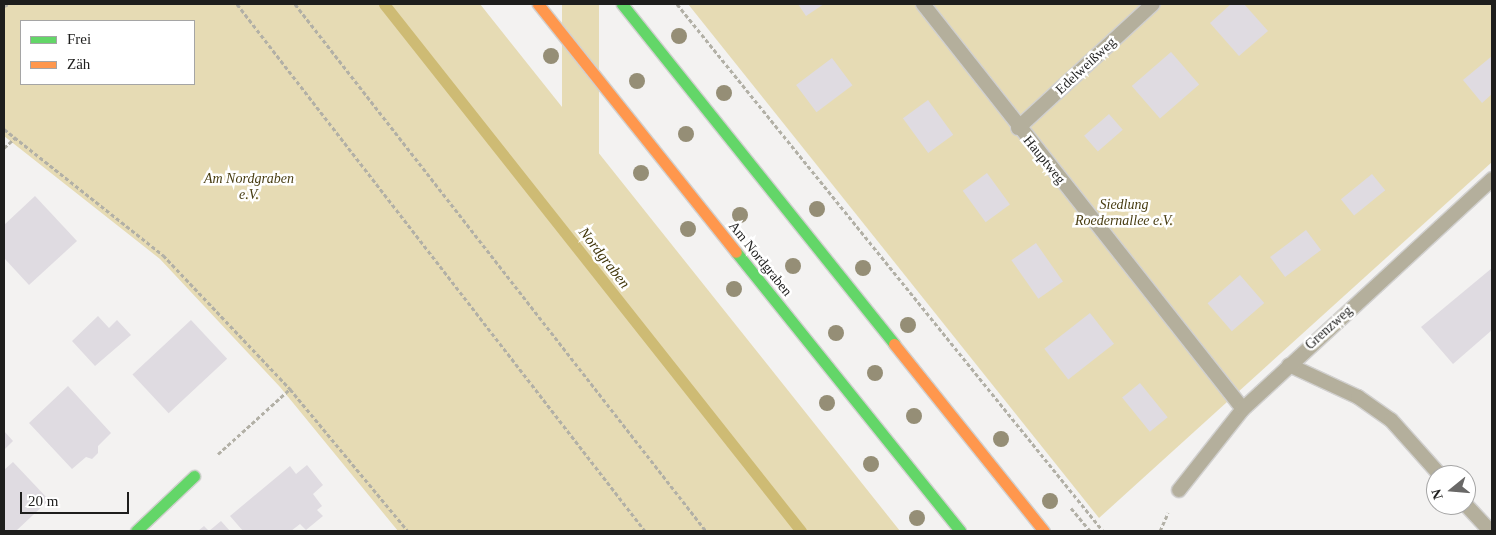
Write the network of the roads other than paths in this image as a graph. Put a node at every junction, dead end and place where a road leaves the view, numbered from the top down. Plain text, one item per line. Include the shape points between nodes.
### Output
1 (538, 4) edge
2 (622, 4) edge
3 (923, 4) edge
4 (1153, 4) edge
5 (1018, 128) junction
6 (1492, 179) edge
7 (1289, 365) junction
8 (1243, 408) junction
9 (1431, 465) edge
10 (194, 476) road end
11 (1178, 490) dead end
12 (1475, 515) edge
13 (136, 531) edge
14 (960, 531) edge
15 (1044, 531) edge
16 (1490, 531) edge

1 - 14 main road, Am Nordgraben
2 - 15 main road
3 - 5 lane, Hauptweg
4 - 5 lane, Edelweißweg
5 - 8 lane, Hauptweg
6 - 7 lane, Grenzweg
7 - 8 lane, Grenzweg
7 - 9 lane via 1358,397 1391,420
8 - 11 lane, Grenzweg
10 - 13 main road
12 - 16 lane

